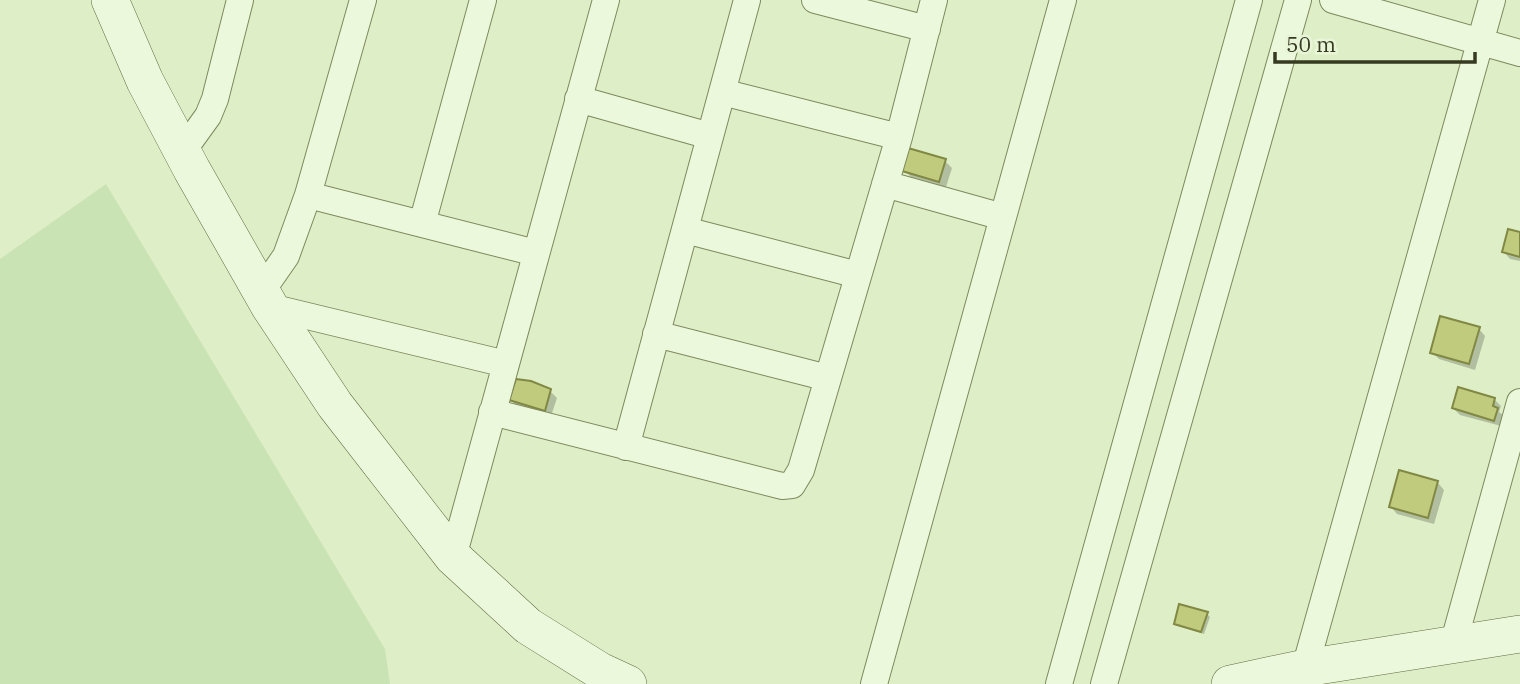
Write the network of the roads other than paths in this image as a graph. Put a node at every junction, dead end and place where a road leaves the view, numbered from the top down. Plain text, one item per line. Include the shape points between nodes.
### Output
1 (110, 0) edge
2 (240, 0) edge
3 (363, 0) edge
4 (483, 0) edge
5 (606, 0) edge
6 (747, 0) edge
7 (815, 0) edge
8 (934, 0) edge
9 (1063, 0) edge
10 (1249, 0) edge
11 (1298, 0) edge
12 (1333, 0) edge
13 (1492, 0) edge
14 (927, 29) junction
15 (1481, 41) junction
16 (1520, 53) edge
17 (722, 92) junction
18 (578, 99) junction
19 (710, 136) junction
20 (899, 137) junction
21 (183, 152) junction
22 (885, 184) junction
23 (308, 195) junction
24 (1003, 217) junction
25 (422, 224) junction
26 (685, 230) junction
27 (536, 253) junction
28 (858, 275) junction
29 (265, 299) junction
30 (656, 334) junction
31 (506, 364) junction
32 (828, 378) junction
33 (1520, 402) edge
34 (492, 412) junction
35 (626, 447) junction
36 (1509, 479) edge
37 (453, 557) junction
38 (1520, 634) edge
39 (1453, 645) junction
40 (1305, 668) junction
41 (628, 684) edge
42 (874, 684) edge
43 (1059, 684) edge
44 (1104, 684) edge
45 (1230, 684) edge

1 - 21 street
2 - 21 street via 215,99
3 - 23 street
4 - 25 street
5 - 18 street
6 - 17 street
7 - 14 street
8 - 14 street
9 - 24 street
10 - 43 street
11 - 44 street
12 - 15 street
13 - 15 street
14 - 20 street
15 - 16 street
15 - 40 street
17 - 19 street
17 - 20 street
18 - 19 street
18 - 27 street
19 - 26 street
20 - 22 street
21 - 29 street
22 - 24 street
22 - 28 street
23 - 25 street
23 - 29 street
24 - 42 street
25 - 27 street
26 - 28 street
26 - 30 street
27 - 31 street
28 - 32 street
29 - 31 street
29 - 37 street via 335,405
30 - 32 street
30 - 35 street
31 - 34 street
32 - 35 street via 802,470 793,485
33 - 36 street
34 - 35 street
34 - 37 street
36 - 39 street
37 - 41 street via 528,626
38 - 39 street
39 - 40 street
40 - 45 street

